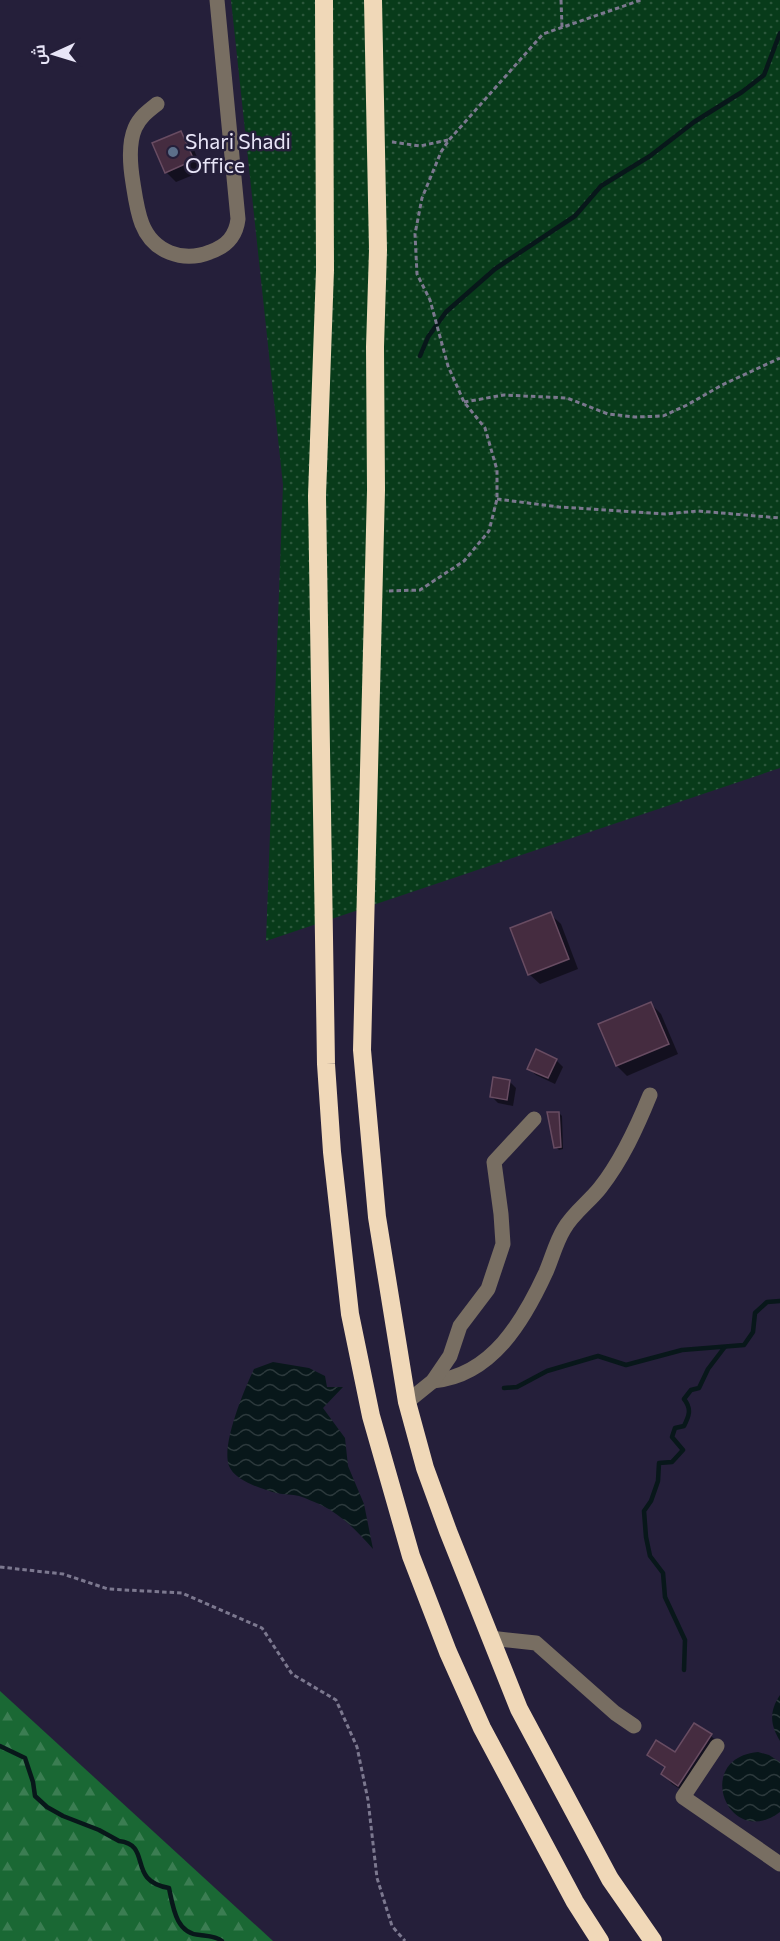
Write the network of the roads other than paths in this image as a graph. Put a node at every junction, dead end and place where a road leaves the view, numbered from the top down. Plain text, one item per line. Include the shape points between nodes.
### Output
1 (217, 0) edge
2 (324, 0) edge
3 (373, 0) edge
4 (157, 105) dead end
5 (650, 1095) dead end
6 (534, 1119) dead end
7 (433, 1381) junction
8 (407, 1402) junction
9 (490, 1638) junction
10 (634, 1726) dead end
11 (717, 1746) dead end
12 (780, 1864) edge
13 (600, 1941) edge
14 (653, 1941) edge

1 - 4 street via 238,219 235,234 227,243 204,255 179,256 165,251 142,226 130,154 134,129 141,116
2 - 13 highway via 325,270 317,496 326,1064 350,1314 370,1416 411,1556 448,1652 482,1728
3 - 8 highway via 378,250 376,490 362,1050 377,1217
5 - 7 street via 625,1150 600,1188 564,1230 527,1310 507,1340 465,1374
6 - 7 street via 494,1162 503,1244 488,1289 460,1326 450,1356
7 - 8 street
8 - 9 highway via 425,1468
9 - 10 street via 536,1643
9 - 14 highway via 519,1709 610,1878
11 - 12 street via 683,1797

